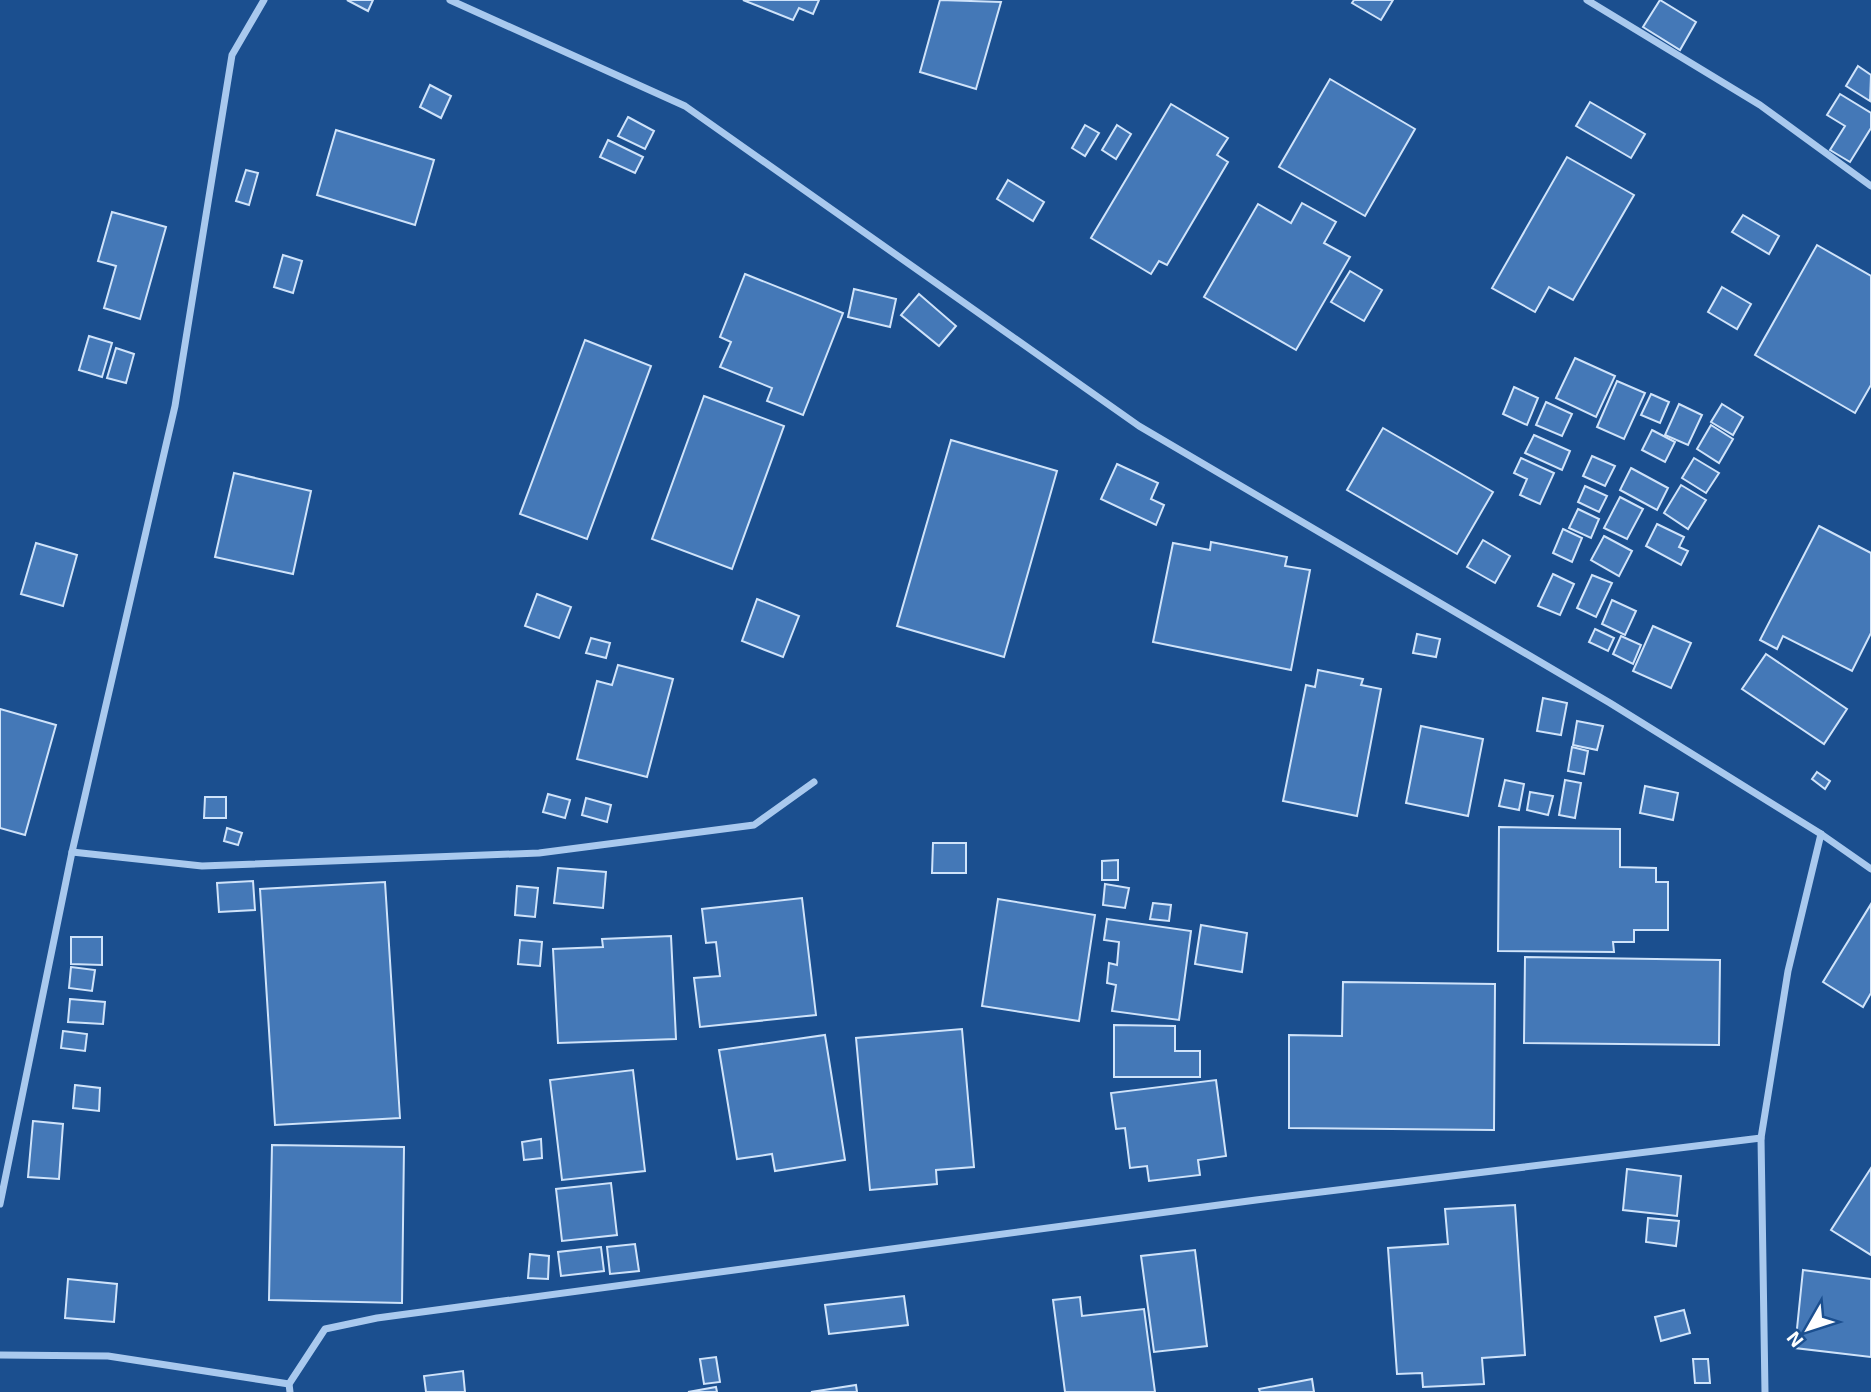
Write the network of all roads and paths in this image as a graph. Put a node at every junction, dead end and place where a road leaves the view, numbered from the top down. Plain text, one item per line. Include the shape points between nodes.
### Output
1 (264, 0) edge
2 (450, 0) edge
3 (1587, 0) edge
4 (1871, 186) edge
5 (814, 782) dead end
6 (1821, 834) junction
7 (72, 852) junction
8 (1871, 869) edge
9 (1761, 1138) junction
10 (0, 1205) edge
11 (0, 1355) edge
12 (290, 1388) edge
13 (1765, 1392) edge

1 - 7 street via 232,55 175,406
2 - 6 street via 685,106 1139,426 1610,703
3 - 4 street via 1760,105
5 - 7 street via 754,825 538,853 202,866
6 - 8 street
6 - 9 street via 1788,971
7 - 10 street
9 - 12 street via 377,1318 325,1329
9 - 13 street
11 - 12 street via 108,1356

